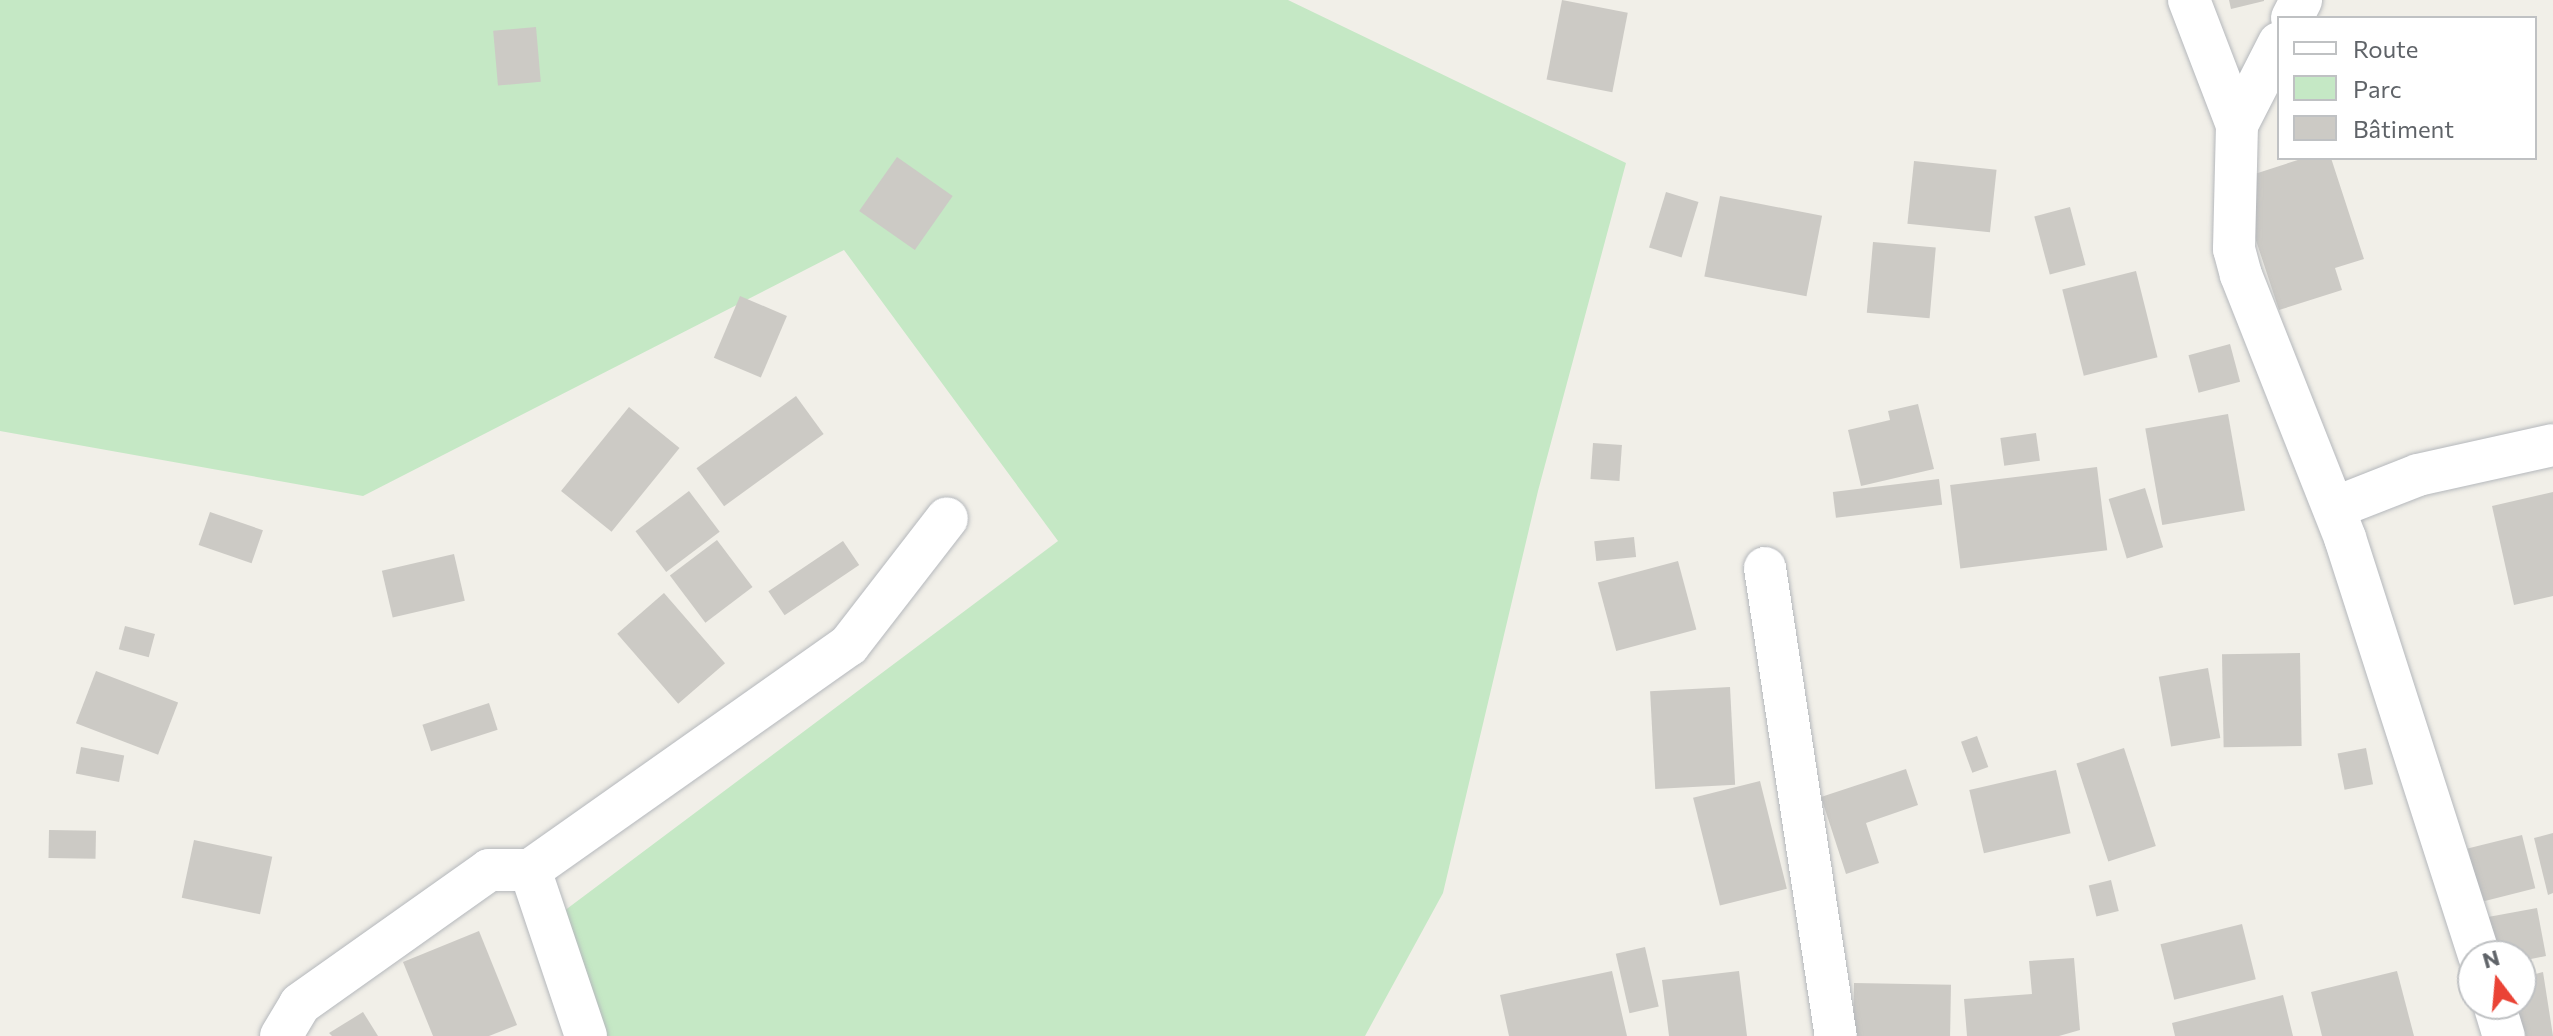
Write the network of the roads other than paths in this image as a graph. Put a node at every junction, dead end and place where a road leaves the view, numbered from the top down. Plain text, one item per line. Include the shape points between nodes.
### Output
1 (2189, 0) edge
2 (2277, 47) edge
3 (2237, 125) junction
4 (2553, 445) edge
5 (2334, 508) junction
6 (947, 518) dead end
7 (1765, 568) dead end
8 (530, 870) junction
9 (2474, 940) edge
10 (281, 1036) edge
11 (586, 1036) edge
12 (1836, 1036) edge

1 - 3 street
2 - 3 street
3 - 5 street via 2234,249
4 - 5 street via 2418,475
5 - 9 street
6 - 8 street via 849,645
7 - 12 street
8 - 10 street via 489,870 300,1004
8 - 11 street

